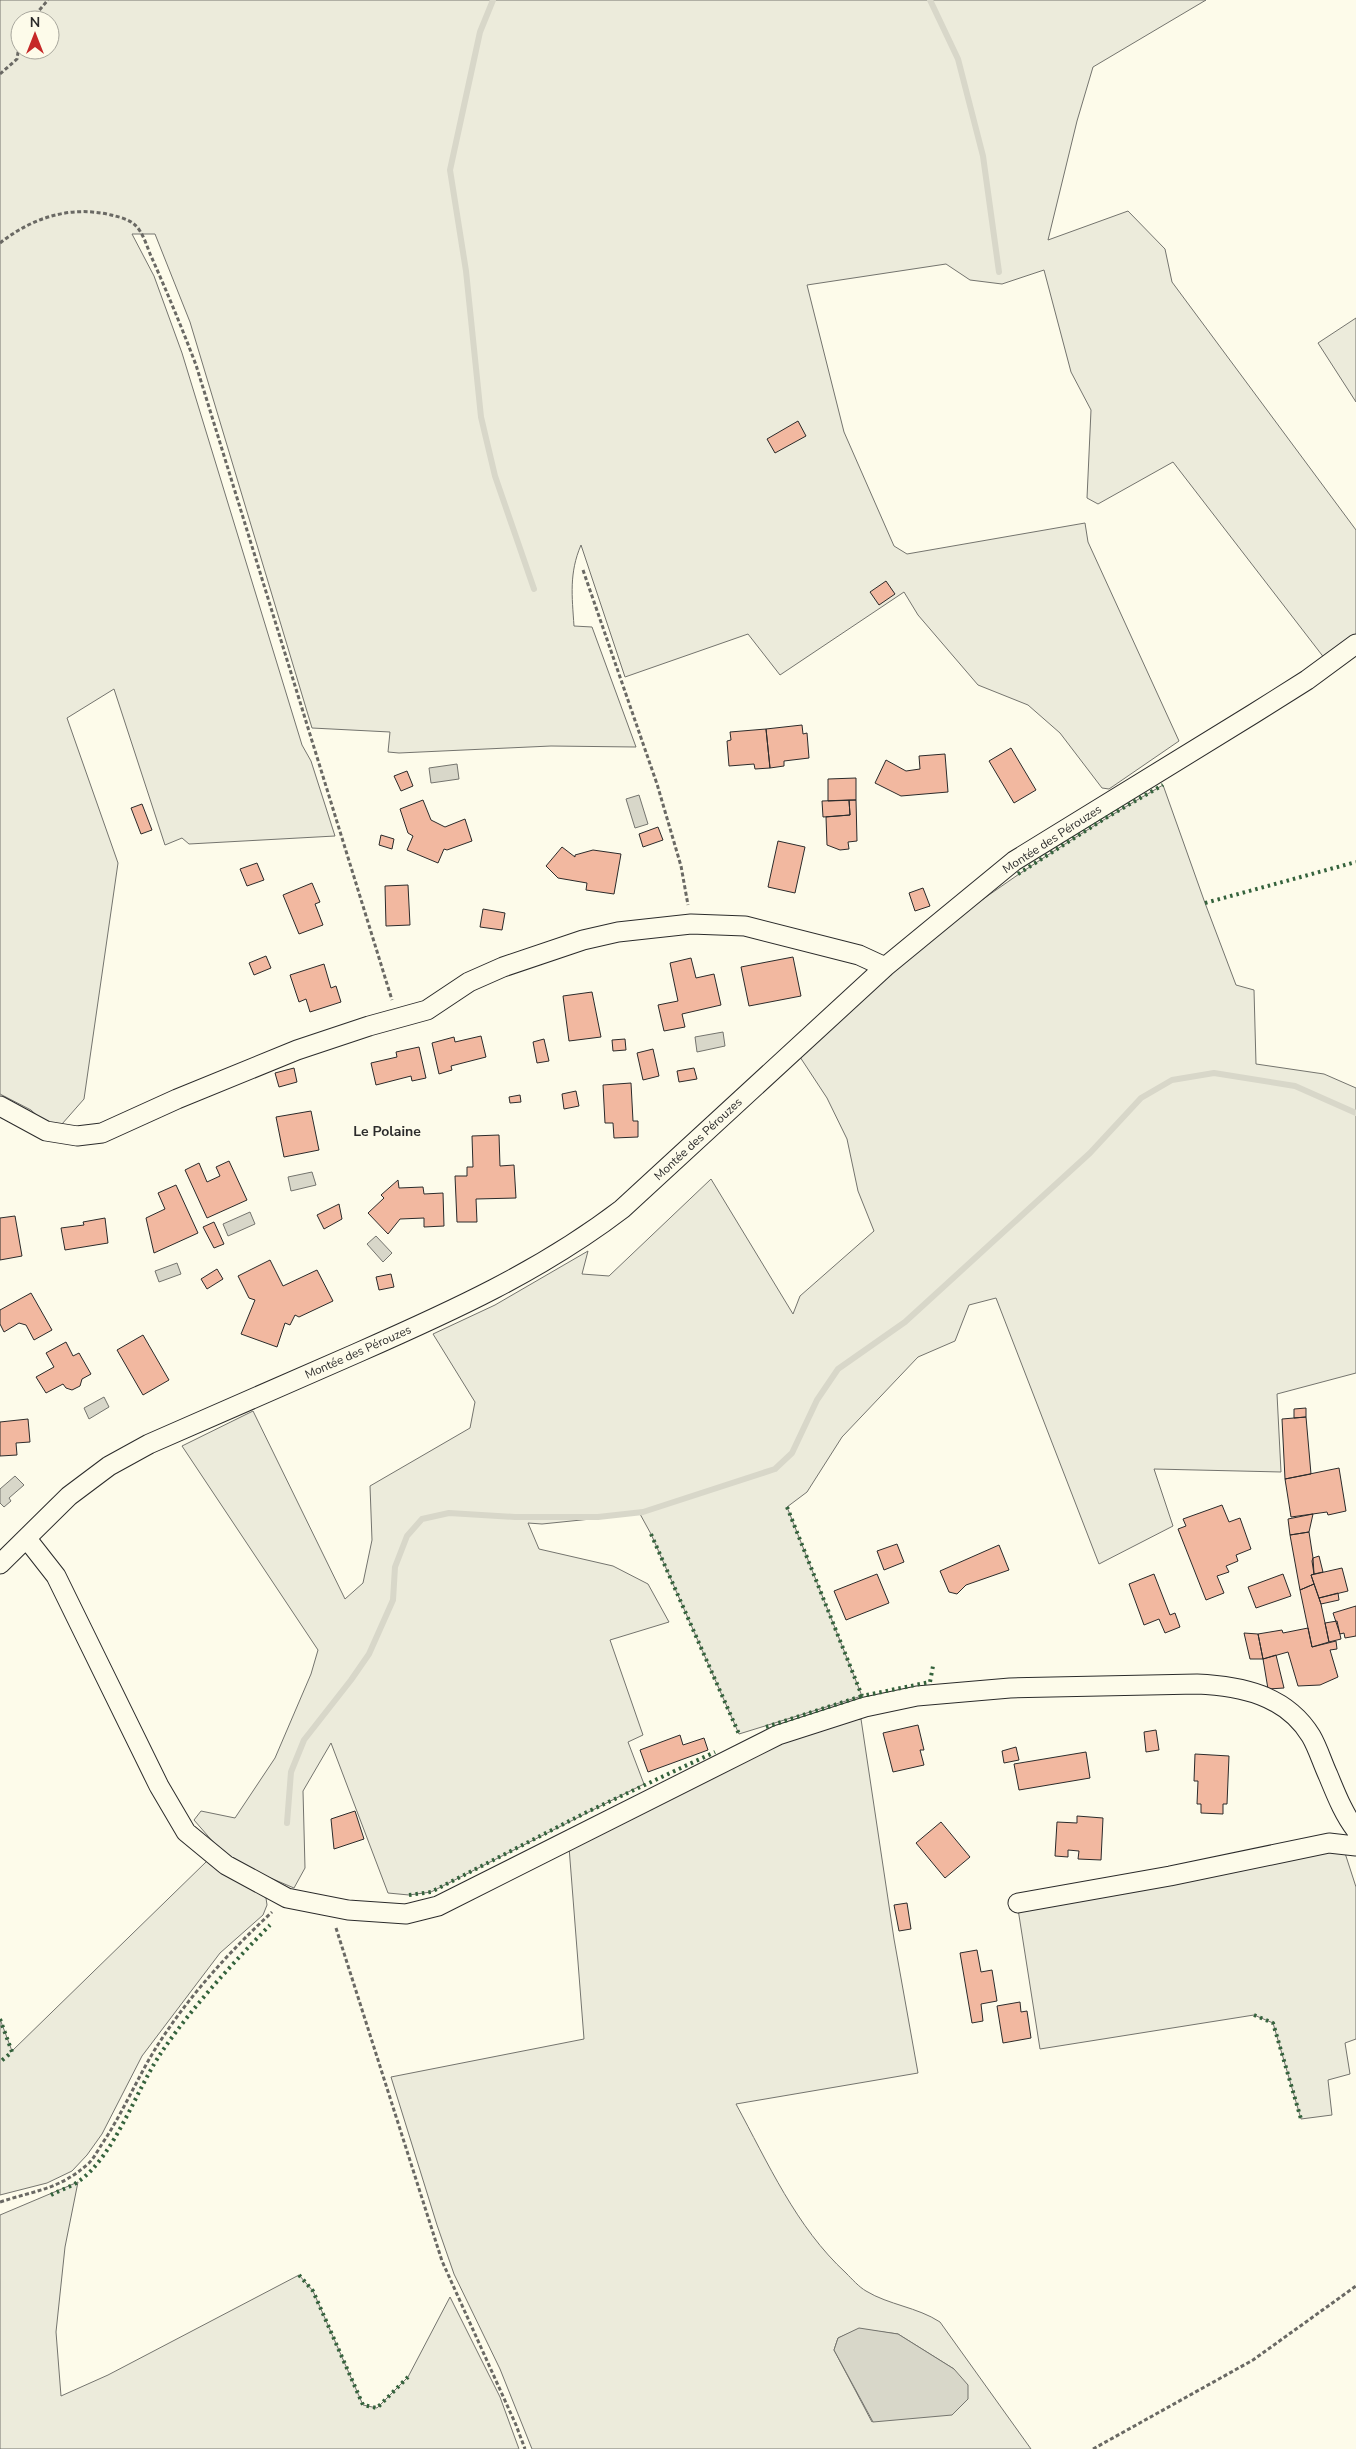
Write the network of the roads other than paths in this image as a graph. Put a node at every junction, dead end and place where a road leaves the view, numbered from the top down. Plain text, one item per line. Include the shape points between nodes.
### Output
1 (1356, 644) edge
2 (885, 967) junction
3 (0, 1106) edge
4 (27, 1539) junction
5 (0, 1564) edge
6 (1351, 1823) edge
7 (1329, 1843) junction
8 (1356, 1846) edge
9 (1018, 1903) dead end

1 - 2 street, Montée des Pérouzes via 1261,710 1014,861
2 - 3 street via 859,955 745,926 691,924 618,932 546,952 469,982 427,1010 297,1050 89,1136 46,1131
2 - 4 street, Montée des Pérouzes via 629,1202 583,1239 531,1270 434,1319 149,1444 109,1466 69,1496
4 - 5 street, Montée des Pérouzes
4 - 6 street via 56,1576 159,1786 186,1832 226,1865 287,1898 348,1910 406,1914 438,1906 778,1735 865,1706 949,1693 1010,1688 1197,1684 1222,1685 1266,1696 1290,1711 1311,1737
6 - 7 street
7 - 8 street
7 - 9 street

